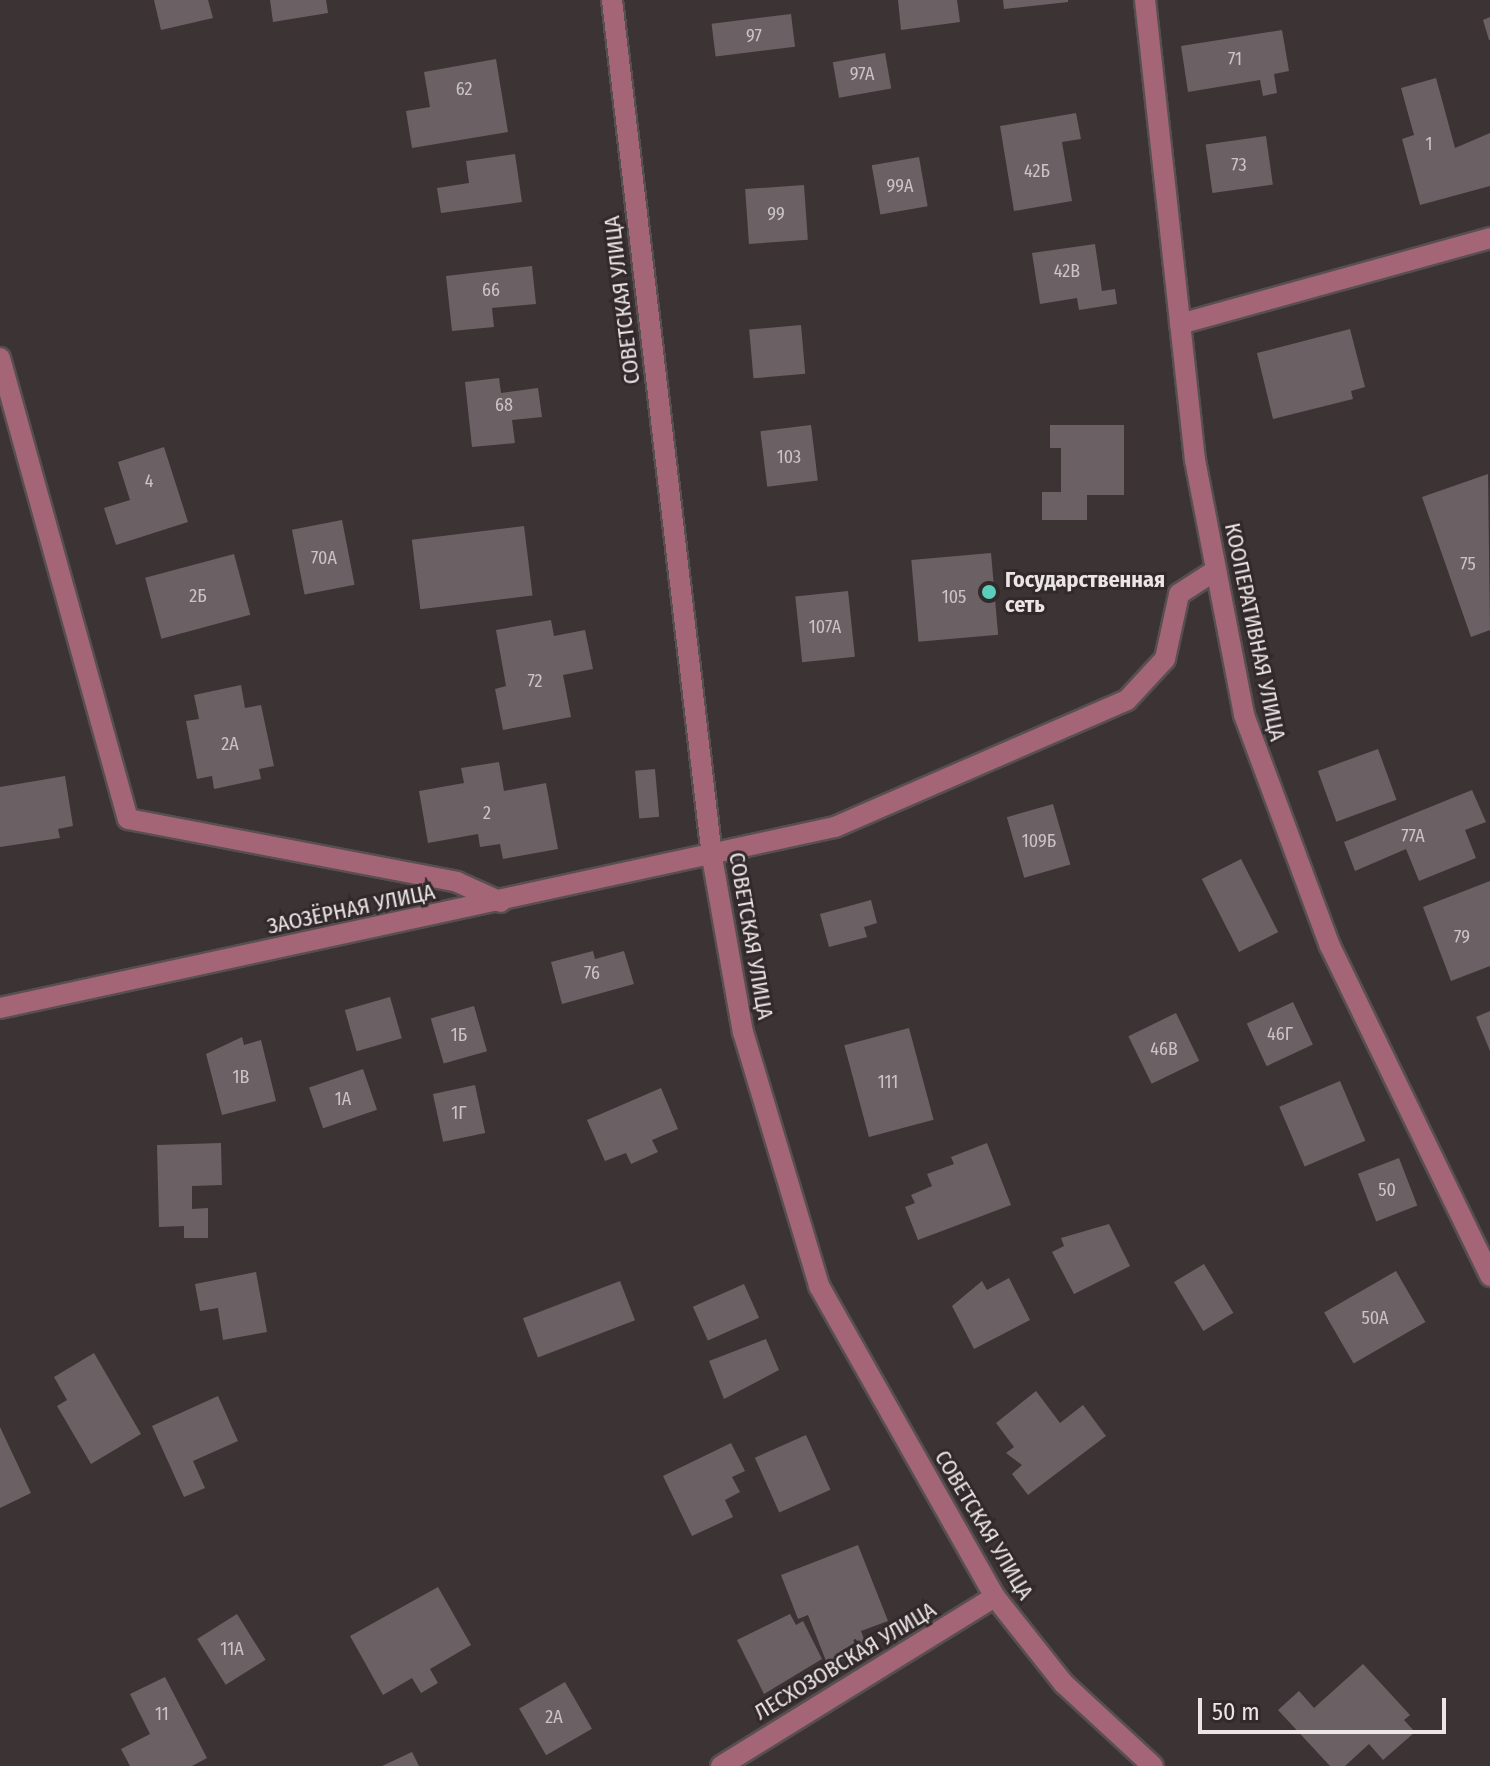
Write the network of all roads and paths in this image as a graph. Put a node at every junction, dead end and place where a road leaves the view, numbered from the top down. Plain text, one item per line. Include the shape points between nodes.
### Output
1 (612, 0) edge
2 (1145, 0) edge
3 (1490, 238) edge
4 (1180, 324) junction
5 (0, 358) edge
6 (1216, 570) junction
7 (712, 857) junction
8 (501, 902) junction
9 (0, 1008) edge
10 (1490, 1276) edge
11 (995, 1597) junction
12 (721, 1766) edge
13 (1153, 1766) edge

1 - 7 street, СОВЕТСКАЯ УЛИЦА
2 - 4 street, КООПЕРАТИВНАЯ УЛИЦА
3 - 4 street
4 - 6 street, КООПЕРАТИВНАЯ УЛИЦА
5 - 8 street via 128,819 457,882
6 - 7 street, ЗАОЗЁРНАЯ УЛИЦА via 1179,594 1165,659 1127,700 835,827
6 - 10 street, КООПЕРАТИВНАЯ УЛИЦА via 1244,715 1280,825
7 - 8 street, ЗАОЗЁРНАЯ УЛИЦА
7 - 11 street, СОВЕТСКАЯ УЛИЦА via 743,1032 819,1286
8 - 9 street, ЗАОЗЁРНАЯ УЛИЦА
11 - 12 street, ЛЕСХОЗОВСКАЯ УЛИЦА
11 - 13 street, СОВЕТСКАЯ УЛИЦА via 1050,1666

